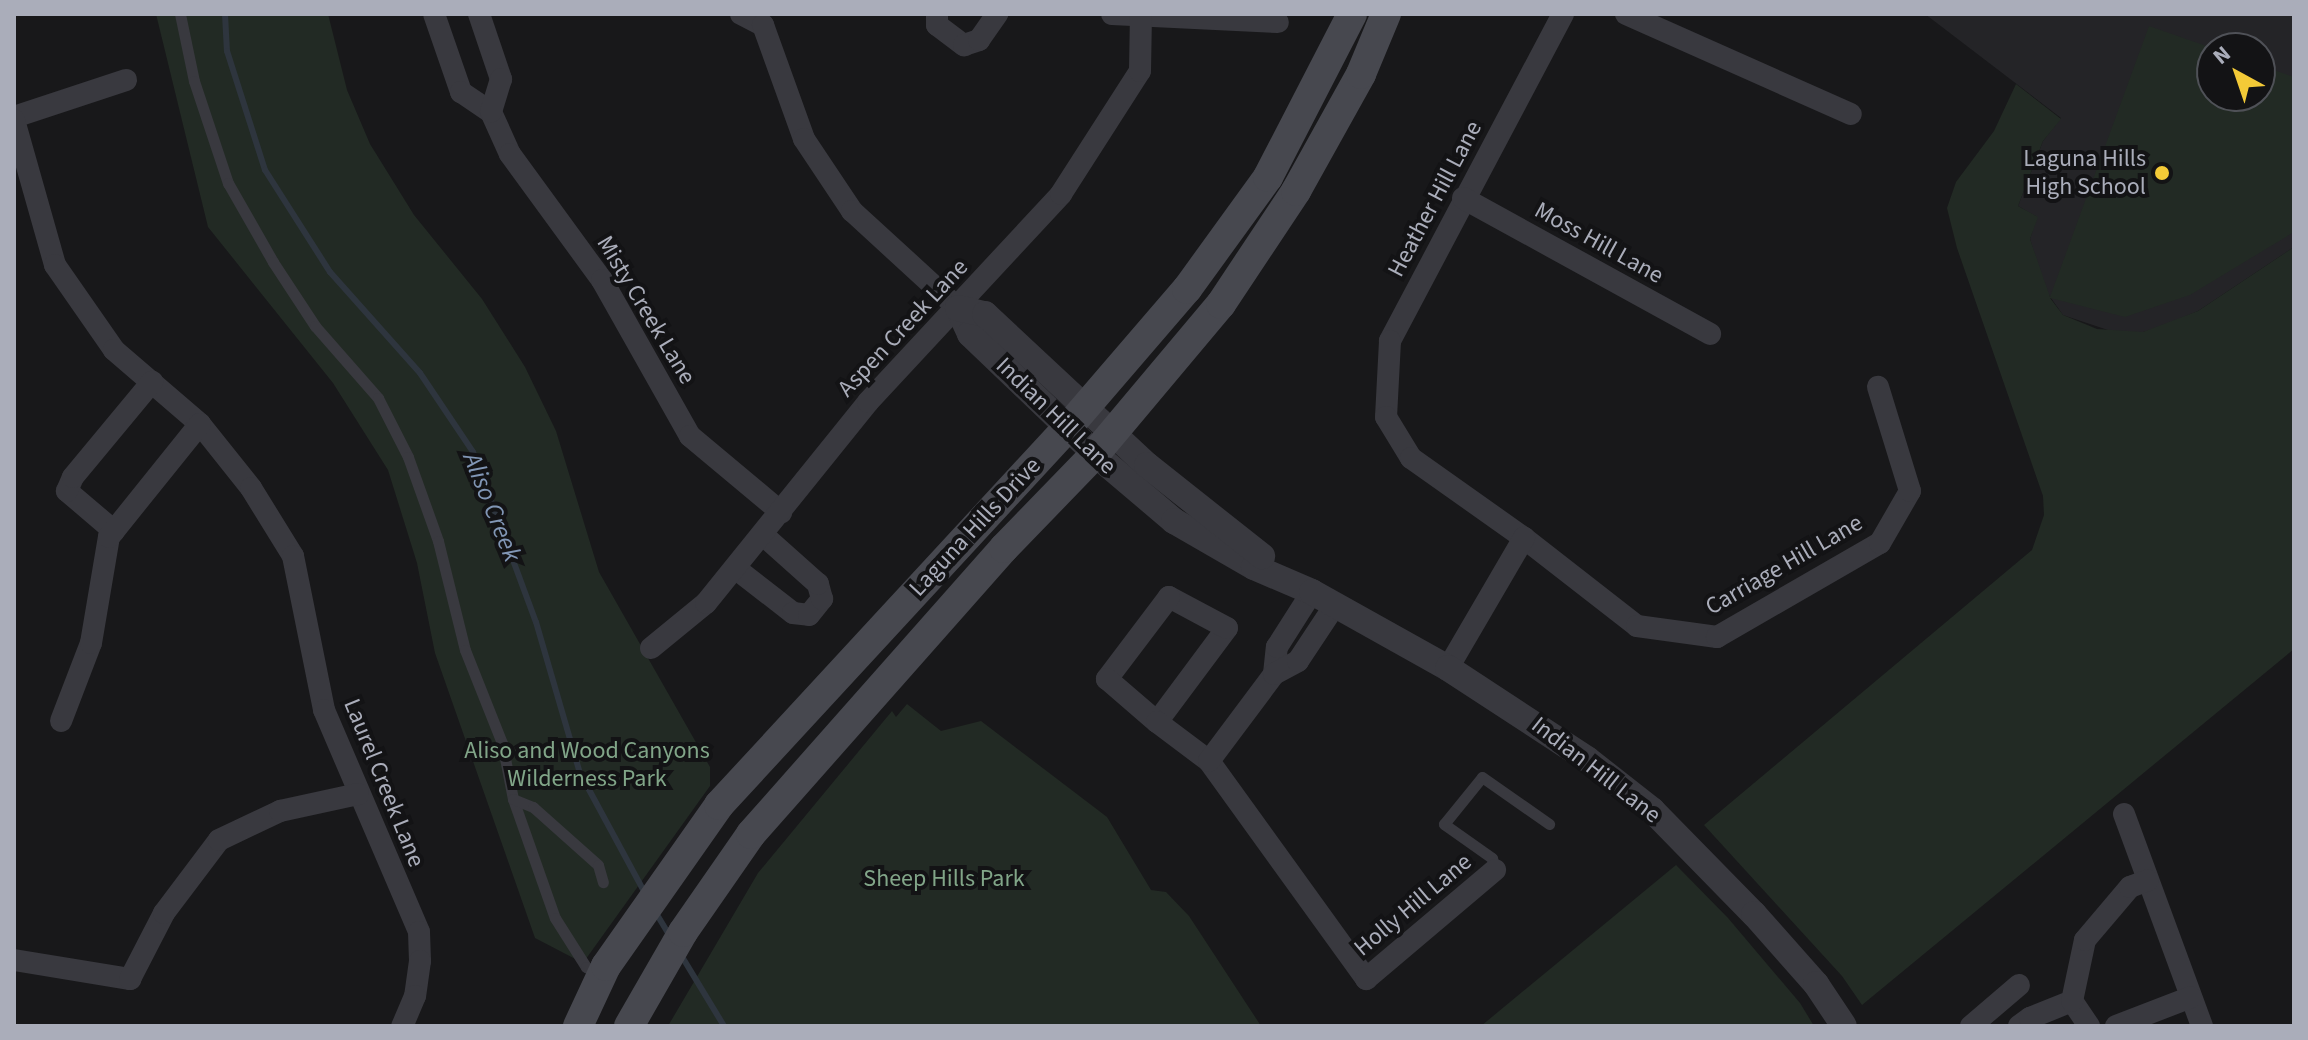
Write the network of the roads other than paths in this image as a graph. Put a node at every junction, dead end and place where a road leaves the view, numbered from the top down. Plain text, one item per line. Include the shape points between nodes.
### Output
1 (180, 14) edge
2 (434, 14) edge
3 (479, 14) edge
4 (741, 14) edge
5 (937, 14) edge
6 (997, 14) edge
7 (1112, 14) edge
8 (1352, 14) edge
9 (1386, 14) edge
10 (1563, 14) edge
11 (1626, 14) edge
12 (1141, 15) edge
13 (766, 20) edge
14 (1278, 22) dead end
15 (126, 80) dead end
16 (491, 112) junction
17 (1851, 114) dead end
18 (14, 118) edge
19 (1463, 198) junction
20 (958, 308) junction
21 (1710, 334) dead end
22 (152, 382) junction
23 (1878, 387) dead end
24 (1077, 417) junction
25 (1386, 417) joint
26 (200, 424) junction
27 (1104, 444) junction
28 (781, 512) junction
29 (114, 531) junction
30 (763, 535) junction
31 (1524, 538) junction
32 (735, 568) junction
33 (1302, 587) junction
34 (1335, 605) junction
35 (651, 648) dead end
36 (1448, 668) junction
37 (1274, 674) junction
38 (61, 721) dead end
39 (1157, 722) junction
40 (1209, 761) junction
41 (358, 794) junction
42 (513, 799) junction
43 (2124, 814) dead end
44 (1549, 824) dead end
45 (1495, 870) joint
46 (2148, 880) junction
47 (603, 882) dead end
48 (14, 960) edge
49 (603, 971) junction
50 (2019, 985) dead end
51 (2191, 997) junction
52 (2072, 1001) junction
53 (1983, 1022) edge
54 (630, 1024) edge
55 (402, 1026) edge
56 (578, 1026) edge
57 (1844, 1026) edge
58 (2019, 1026) edge
59 (2089, 1026) edge
60 (2116, 1026) edge
61 (2202, 1026) edge

1 - 42 lane via 194,81 228,183 315,326 378,398 408,457 438,541 465,650 502,743
2 - 16 street, Misty Creek Lane via 461,92
3 - 16 street via 501,79
4 - 13 street, Indian Hill Lane
5 - 6 street via 937,25 964,45 979,40
7 - 12 street
8 - 24 main road, Laguna Hills Drive via 1268,177 1187,289
9 - 27 main road, Laguna Hills Drive via 1361,74 1255,255 1221,304
10 - 19 street, Heather Hill Lane
11 - 17 street
12 - 14 street
12 - 20 street, Aspen Creek Lane via 1140,71 1061,194
13 - 20 street, Indian Hill Lane via 804,139 852,211
15 - 18 street
16 - 28 street, Misty Creek Lane via 510,154 602,280 690,436
18 - 22 street, Laurel Creek Lane via 55,265 114,350
19 - 21 street, Moss Hill Lane
19 - 25 street, Heather Hill Lane via 1390,341
20 - 24 street, Indian Hill Lane via 970,334
20 - 28 street, Aspen Creek Lane via 868,402
22 - 26 street, Laurel Creek Lane
22 - 29 street via 67,491
23 - 31 street, Carriage Hill Lane via 1910,491 1880,543 1717,637 1637,626
24 - 27 street, Indian Hill Lane
24 - 49 main road, Laguna Hills Drive via 700,830
25 - 31 street, Carriage Hill Lane via 1411,458
26 - 29 street
26 - 41 street, Laurel Creek Lane via 251,488 293,556 324,710
27 - 33 street, Indian Hill Lane via 1137,493 1196,536
27 - 54 main road, Laguna Hills Drive via 994,560 731,860
28 - 30 street, Aspen Creek Lane
29 - 38 street via 91,643
30 - 32 street, Aspen Creek Lane
30 - 32 street via 818,584 822,599 809,615 793,613
31 - 36 street
32 - 35 street, Aspen Creek Lane via 706,603
33 - 34 street, Indian Hill Lane
33 - 37 street via 1277,647
34 - 36 street, Indian Hill Lane
34 - 37 street via 1298,661
36 - 57 street, Indian Hill Lane via 1530,718 1652,810 1754,914 1816,984
37 - 40 street
39 - 39 street via 1227,628 1169,597 1107,679
39 - 40 street
40 - 45 street, Holly Hill Lane via 1366,979
41 - 48 street via 280,811 219,840 164,913 130,979
41 - 55 street, Laurel Creek Lane via 419,932 415,996
42 - 47 lane via 533,807 598,865
42 - 49 lane via 555,918 586,967
43 - 46 street
44 - 45 lane via 1482,777 1444,824 1492,858
46 - 51 street
46 - 52 street via 2130,887 2085,940
49 - 56 main road, Laguna Hills Drive
50 - 53 street
51 - 60 street
51 - 61 street
52 - 58 street
52 - 59 street

